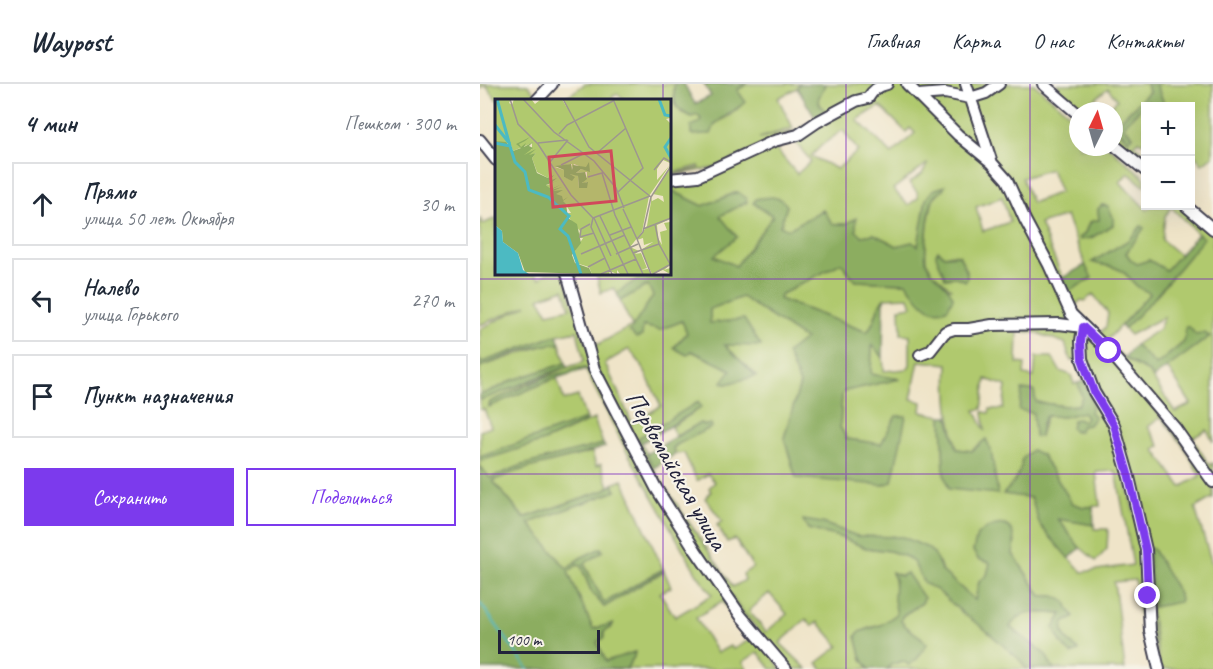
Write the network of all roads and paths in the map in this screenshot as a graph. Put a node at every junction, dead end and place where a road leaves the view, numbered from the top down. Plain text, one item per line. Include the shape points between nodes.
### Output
1 (552, 84) edge
2 (887, 84) edge
3 (907, 84) edge
4 (966, 84) edge
5 (999, 84) edge
6 (1048, 86) edge
7 (918, 95) junction
8 (970, 98) junction
9 (538, 99) edge
10 (1069, 106) edge
11 (480, 140) edge
12 (495, 152) edge
13 (1123, 152) edge
14 (992, 163) junction
15 (1141, 167) edge
16 (670, 179) edge
17 (1191, 210) edge
18 (1213, 229) edge
19 (567, 274) edge
20 (1083, 327) junction
21 (920, 355) dead end
22 (1213, 482) edge
23 (786, 669) edge
24 (1159, 669) edge

1 - 9 street
2 - 16 street via 798,135 774,141 698,176
3 - 7 street
4 - 8 street
5 - 8 street
6 - 10 street
7 - 8 street via 945,93
7 - 14 street
8 - 14 street
11 - 12 street
13 - 15 street
14 - 20 street via 1007,180 1071,314
17 - 18 street
19 - 23 street, Первомайская улица via 594,369 656,488 741,616
20 - 21 street via 992,325 954,329 945,332 930,351
20 - 22 street via 1109,351 1175,428
20 - 24 street via 1082,359 1094,392 1114,425 1146,550 1150,631

